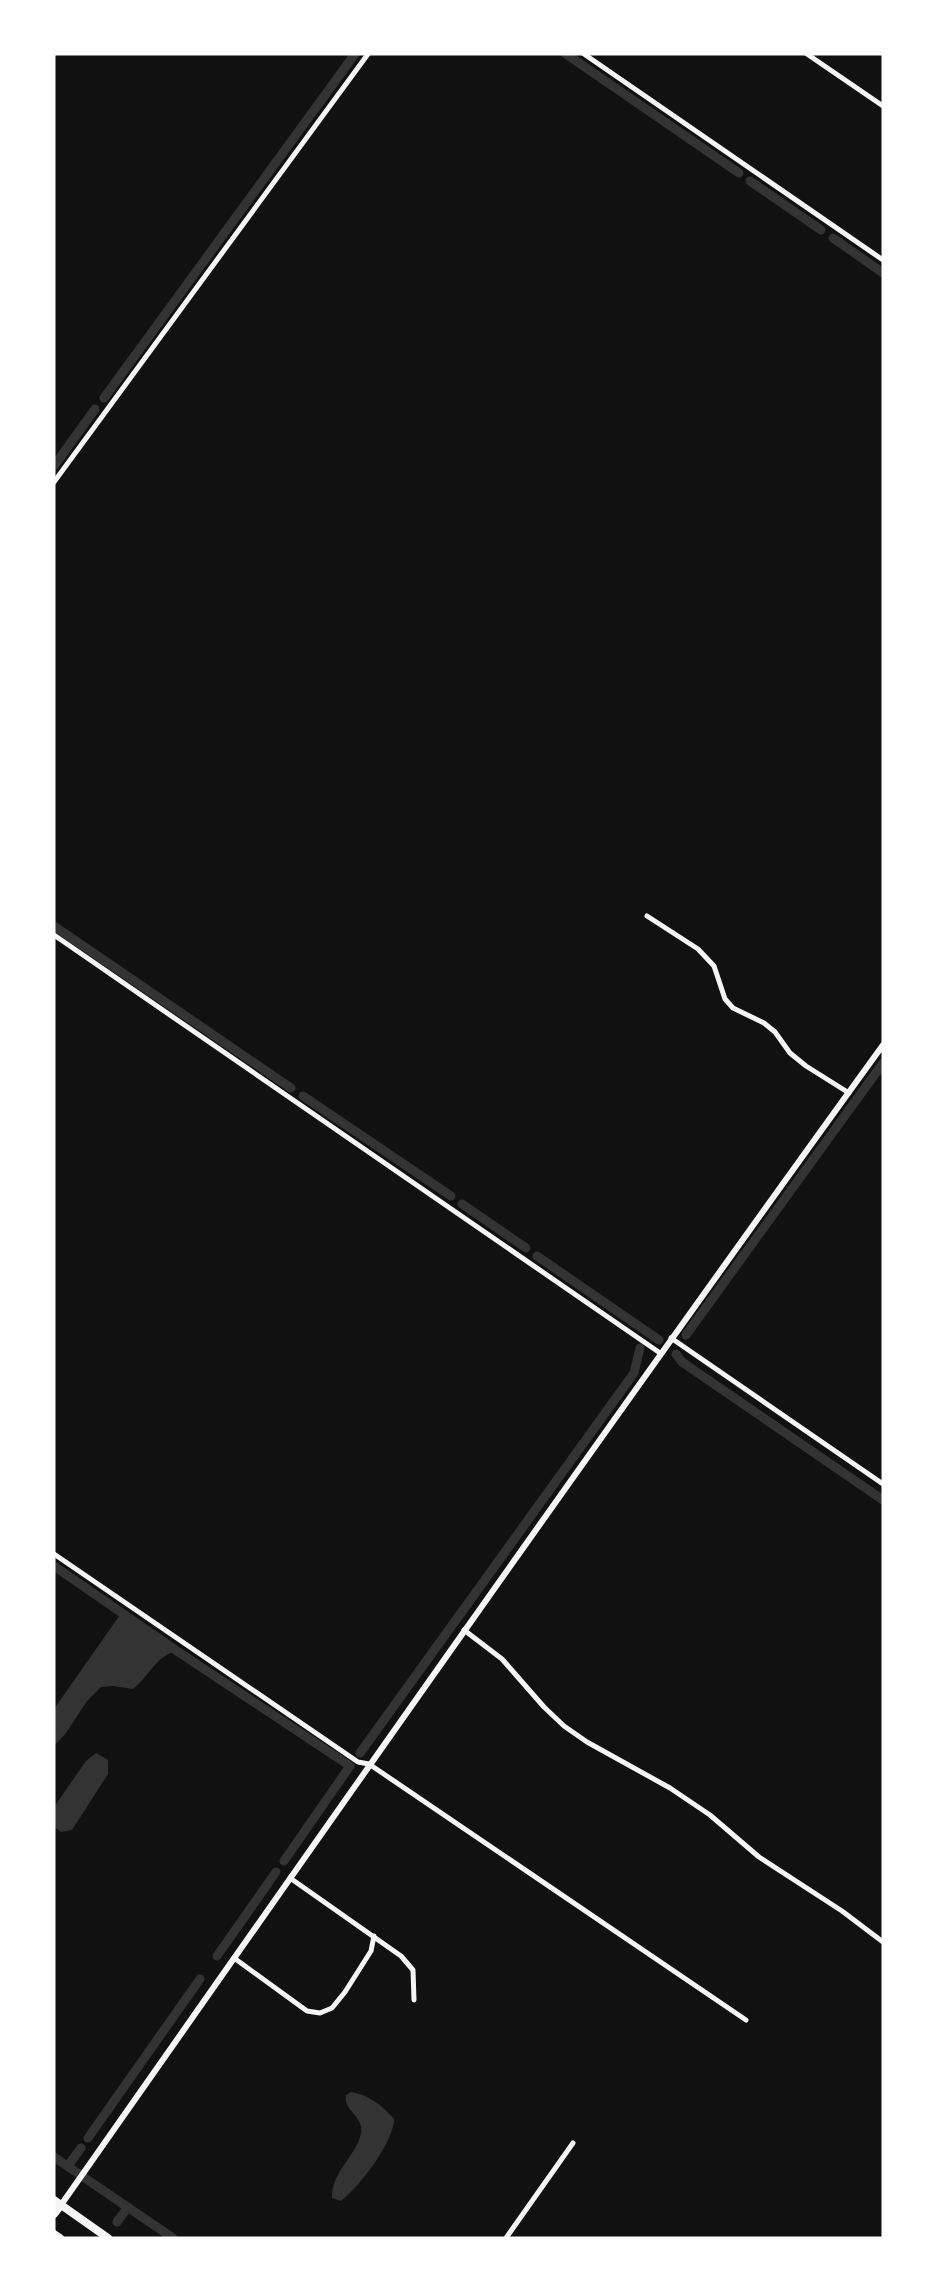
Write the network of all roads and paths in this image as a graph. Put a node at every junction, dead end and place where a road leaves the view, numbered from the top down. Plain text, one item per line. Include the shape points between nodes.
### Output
1 (368, 54) edge
2 (584, 54) edge
3 (807, 54) edge
4 (883, 106) edge
5 (883, 260) edge
6 (54, 482) edge
7 (647, 916) dead end
8 (54, 935) edge
9 (883, 1045) edge
10 (849, 1093) junction
11 (671, 1338) junction
12 (660, 1353) junction
13 (883, 1484) edge
14 (54, 1554) edge
15 (464, 1630) junction
16 (369, 1764) junction
17 (290, 1878) junction
18 (374, 1936) junction
19 (883, 1942) edge
20 (234, 1958) junction
21 (414, 2000) dead end
22 (746, 2020) dead end
23 (573, 2143) dead end
24 (56, 2205) edge
25 (54, 2214) edge
26 (54, 2234) edge
27 (60, 2238) edge
28 (108, 2238) edge
29 (506, 2238) edge

1 - 6 street
2 - 5 street
3 - 4 street
7 - 10 street via 698,949 714,966 725,999 733,1008 764,1023 790,1053
8 - 12 street
9 - 10 street
10 - 11 street
11 - 12 street
11 - 13 street
12 - 15 street
14 - 16 street via 358,1761
15 - 16 street
15 - 19 street via 502,1659 564,1726 670,1788 718,1821 759,1857
16 - 17 street
16 - 22 street
17 - 18 street
17 - 20 street
18 - 20 street via 371,1951 345,1992 332,2008 320,2013 307,2011
18 - 21 street via 413,1970
20 - 24 street via 75,2185
23 - 29 street
24 - 25 main road
24 - 28 highway
26 - 27 highway

